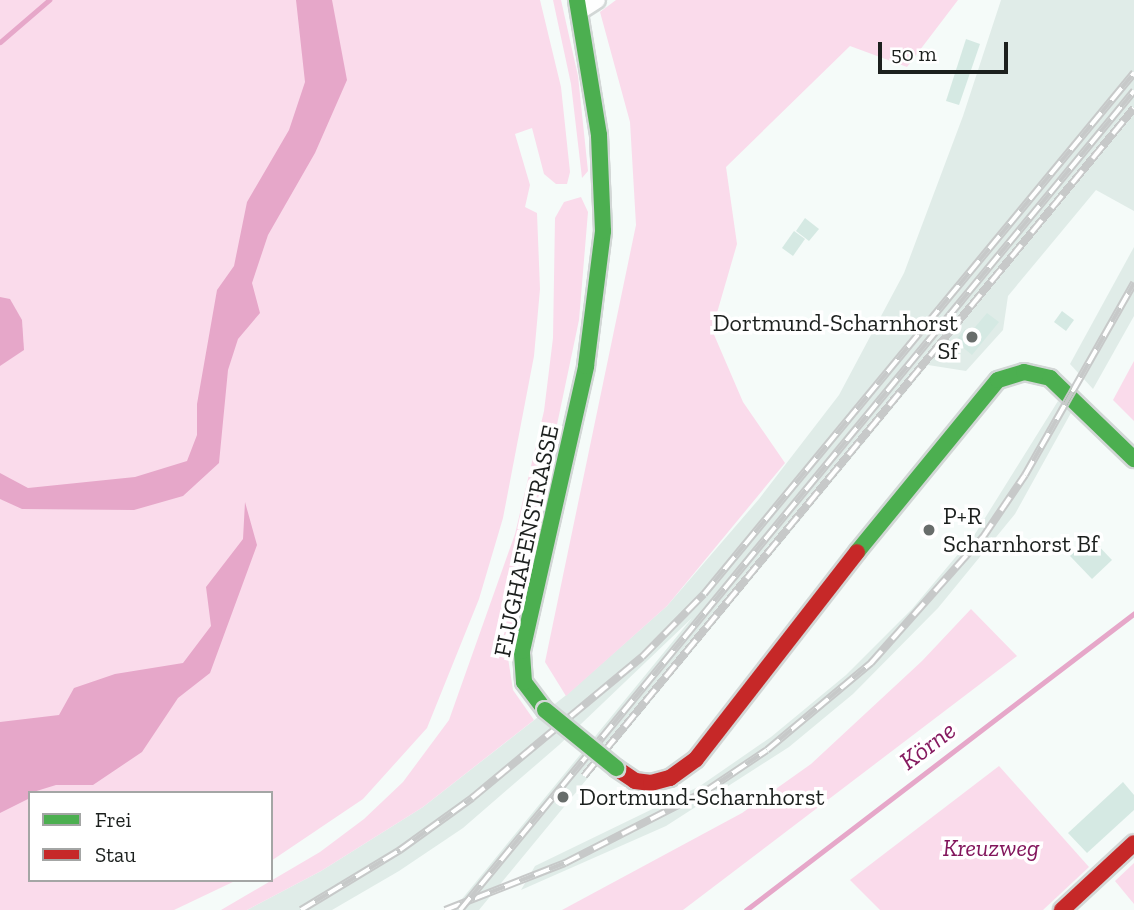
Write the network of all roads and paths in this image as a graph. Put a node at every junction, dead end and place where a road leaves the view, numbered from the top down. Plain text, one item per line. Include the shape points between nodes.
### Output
1 (597, 0) edge
2 (578, 5) edge
3 (1134, 460) edge
4 (1134, 844) edge
5 (1062, 910) edge

1 - 2 street
2 - 3 main road, FLUGHAFENSTRASSE, bridge via 599,135 602,253 586,366 522,651 524,682 545,710 615,768 635,781 651,783 670,778 696,759 921,470 998,380 1024,372 1050,378
4 - 5 main road

